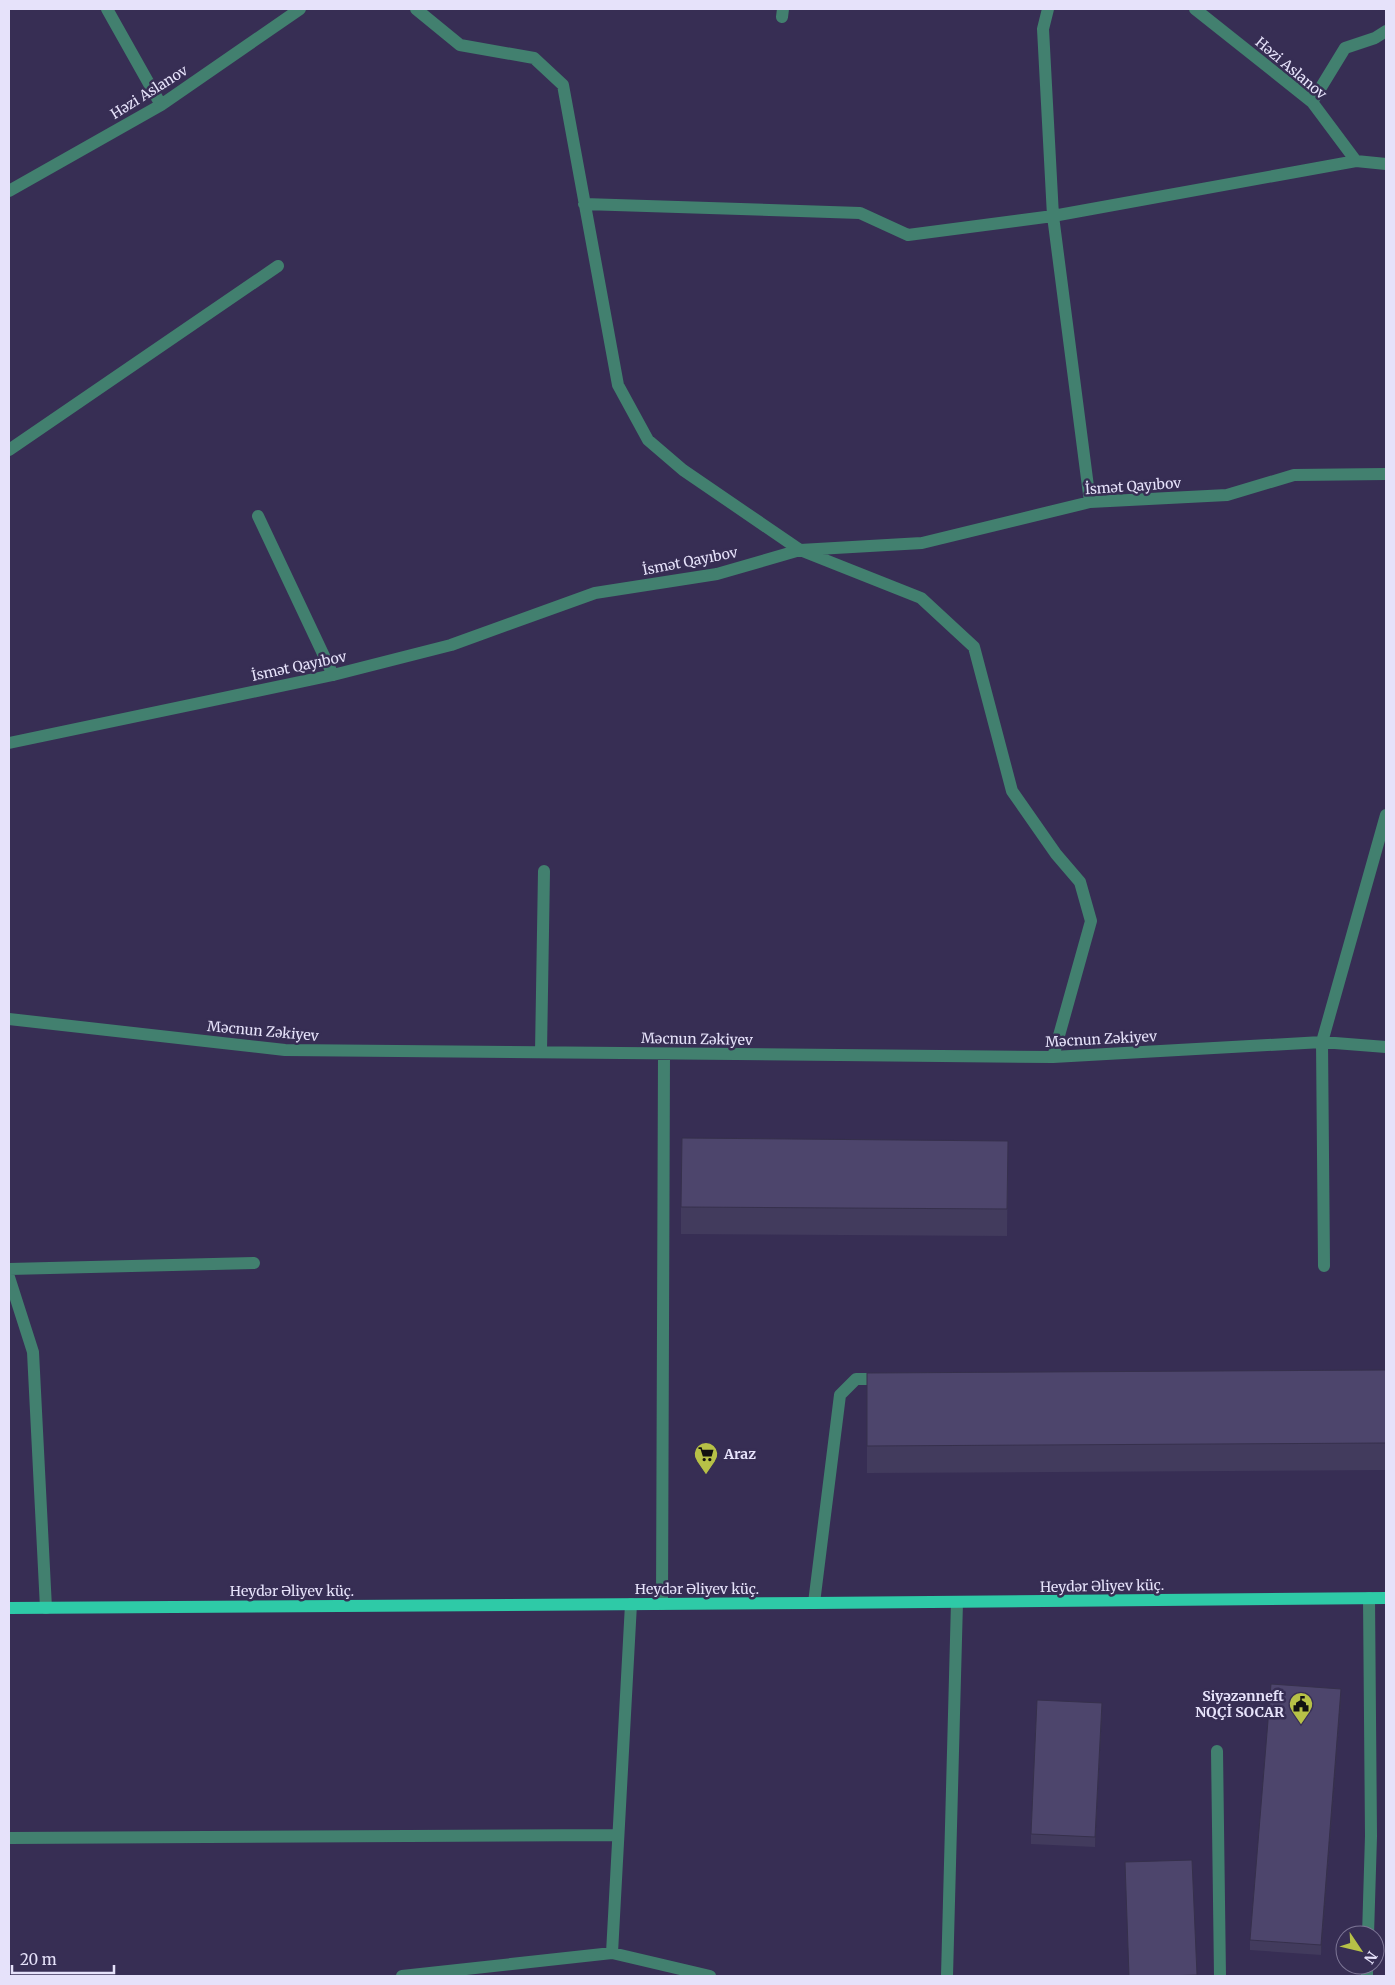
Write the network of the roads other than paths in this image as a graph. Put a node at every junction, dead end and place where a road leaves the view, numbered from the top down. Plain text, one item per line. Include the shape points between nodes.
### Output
1 (108, 9) edge
2 (300, 9) edge
3 (416, 9) edge
4 (1048, 9) edge
5 (1195, 9) edge
6 (1386, 31) edge
7 (1312, 102) junction
8 (160, 105) junction
9 (1356, 161) junction
10 (1386, 164) edge
11 (9, 191) edge
12 (584, 204) junction
13 (1053, 216) junction
14 (278, 266) dead end
15 (9, 450) edge
16 (1386, 474) edge
17 (1090, 502) junction
18 (258, 516) dead end
19 (800, 550) junction
20 (333, 675) junction
21 (9, 743) edge
22 (1386, 815) edge
23 (544, 871) dead end
24 (9, 1019) edge
25 (1322, 1042) junction
26 (1386, 1047) edge
27 (541, 1052) junction
28 (664, 1054) junction
29 (1053, 1057) junction
30 (254, 1263) dead end
31 (1324, 1266) dead end
32 (9, 1269) edge
33 (9, 1277) edge
34 (895, 1378) edge
35 (1369, 1598) junction
36 (1386, 1598) edge
37 (957, 1602) junction
38 (814, 1603) junction
39 (631, 1604) junction
40 (662, 1604) junction
41 (9, 1608) edge
42 (46, 1608) junction
43 (1217, 1751) dead end
44 (618, 1835) junction
45 (9, 1838) edge
46 (1368, 1925) edge
47 (612, 1953) junction
48 (402, 1976) edge
49 (710, 1976) edge
50 (947, 1976) edge
51 (1220, 1976) edge

1 - 8 street
2 - 8 street, Həzi Aslanov
3 - 12 street via 460,45 534,58 563,85
4 - 13 street via 1043,28
5 - 7 street, Həzi Aslanov
6 - 7 street via 1345,48
7 - 9 street, Həzi Aslanov
8 - 11 street, Həzi Aslanov
9 - 10 street
9 - 13 street
12 - 13 street via 860,213 908,235
12 - 19 street via 618,385 648,440 683,470
13 - 17 street
14 - 15 street
16 - 17 street, İsmət Qayıbov via 1294,475 1227,495
17 - 19 street, İsmət Qayıbov via 922,543
18 - 20 street
19 - 20 street, İsmət Qayıbov via 717,574 595,594 451,645
19 - 29 street via 921,598 974,647 1012,791 1080,882 1091,921
20 - 21 street, İsmət Qayıbov
22 - 25 street
23 - 27 street
24 - 27 street, Məcnun Zəkiyev via 284,1050
25 - 26 street, Məcnun Zəkiyev
25 - 29 street, Məcnun Zəkiyev
25 - 31 street
27 - 28 street, Məcnun Zəkiyev
28 - 29 street, Məcnun Zəkiyev
28 - 40 street
30 - 32 street
33 - 42 street via 33,1352
34 - 38 street via 856,1379 840,1395
35 - 36 main road, Heydər Əliyev küç.
35 - 37 main road, Heydər Əliyev küç.
35 - 46 street via 1371,1836
37 - 38 main road, Heydər Əliyev küç.
37 - 50 street
38 - 40 main road, Heydər Əliyev küç.
39 - 40 main road, Heydər Əliyev küç.
39 - 42 main road, Heydər Əliyev küç.
39 - 44 street
41 - 42 main road, Heydər Əliyev küç.
43 - 51 street
44 - 45 street
44 - 47 street
47 - 48 street
47 - 49 street

